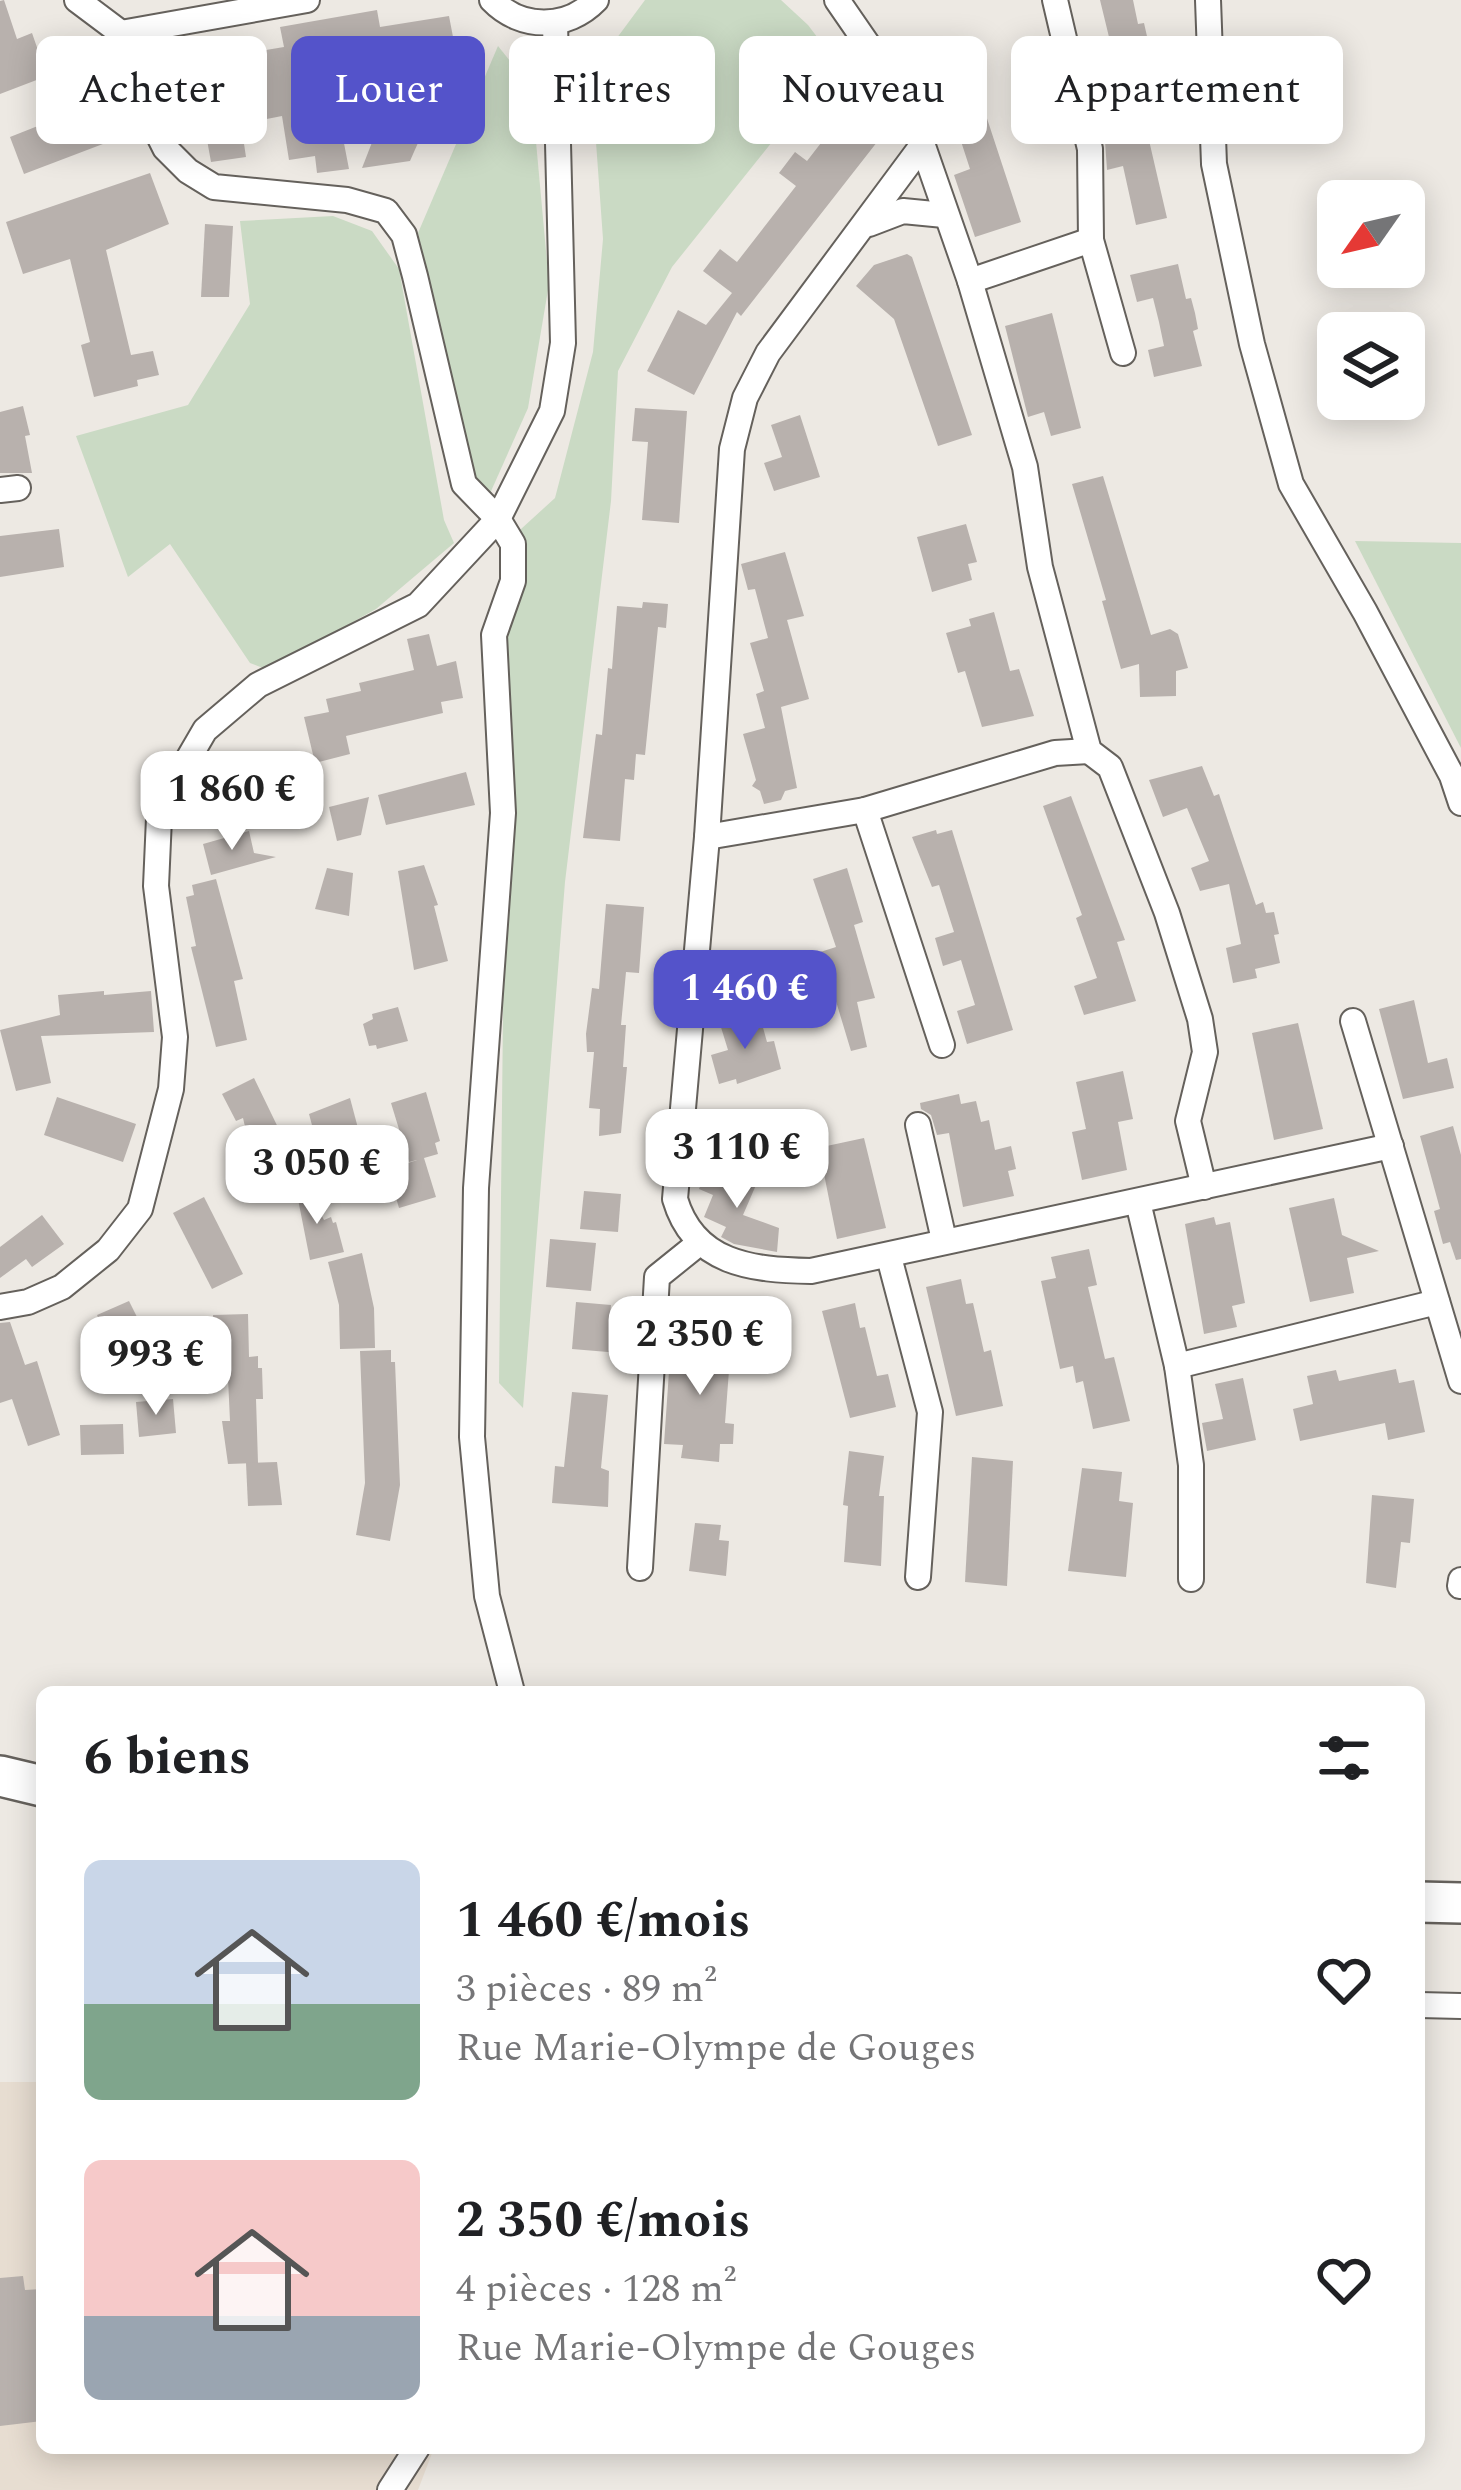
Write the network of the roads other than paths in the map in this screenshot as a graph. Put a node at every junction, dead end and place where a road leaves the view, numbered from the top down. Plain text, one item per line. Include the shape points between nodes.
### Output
1 (76, 0) edge
2 (308, 0) edge
3 (492, 0) edge
4 (596, 0) edge
5 (837, 0) edge
6 (1055, 0) edge
7 (1208, 0) edge
8 (556, 23) junction
9 (122, 33) junction
10 (921, 147) junction
11 (944, 215) junction
12 (866, 225) junction
13 (1091, 240) junction
14 (970, 281) junction
15 (1123, 353) dead end
16 (498, 519) junction
17 (1089, 751) junction
18 (1461, 803) edge
19 (865, 810) junction
20 (707, 837) junction
21 (1353, 1021) dead end
22 (941, 1045) dead end
23 (918, 1124) dead end
24 (1391, 1146) junction
25 (1204, 1186) junction
26 (1138, 1202) junction
27 (944, 1240) junction
28 (698, 1244) junction
29 (889, 1257) junction
30 (1437, 1302) junction
31 (0, 1307) edge
32 (1178, 1366) junction
33 (1461, 1381) edge
34 (640, 1568) dead end
35 (918, 1577) dead end
36 (1191, 1579) dead end
37 (510, 1686) edge
38 (0, 1776) edge
39 (36, 1785) edge
40 (1425, 1901) edge
41 (1461, 1903) edge
42 (1425, 2005) edge
43 (1461, 2006) edge
44 (412, 2454) edge
45 (390, 2490) edge

1 - 9 street
2 - 9 street
3 - 8 street via 515,17
4 - 8 street
5 - 10 street via 908,103
6 - 13 street via 1090,149
7 - 18 street via 1214,164 1291,484
8 - 16 street via 562,343 552,411
9 - 16 street via 137,92 165,148 188,171 214,187 347,200 386,212 404,235 464,484
10 - 11 street
10 - 12 street
11 - 12 street via 903,211
11 - 14 street
12 - 20 street via 805,298 745,398 733,449
13 - 14 street
13 - 15 street
14 - 17 street via 1024,467 1040,567
16 - 31 street via 418,605 258,685 205,730 159,818 156,886 175,1037 171,1089 140,1209 108,1250 62,1286
16 - 37 street via 516,561 494,635 503,813 476,1188 472,1437 487,1596
17 - 19 street via 1054,753
17 - 25 street via 1110,767 1190,979 1205,1052 1188,1121
19 - 20 street
19 - 22 street
20 - 28 street via 675,1199
21 - 24 street
23 - 27 street
24 - 25 street
24 - 30 street
25 - 26 street
26 - 27 street
26 - 32 street
27 - 29 street
28 - 29 street via 758,1270 811,1271
28 - 34 street via 657,1277
29 - 35 street via 930,1412
30 - 32 street
30 - 33 street
32 - 36 street via 1191,1465
38 - 39 main road
40 - 41 main road
42 - 43 street
44 - 45 street

